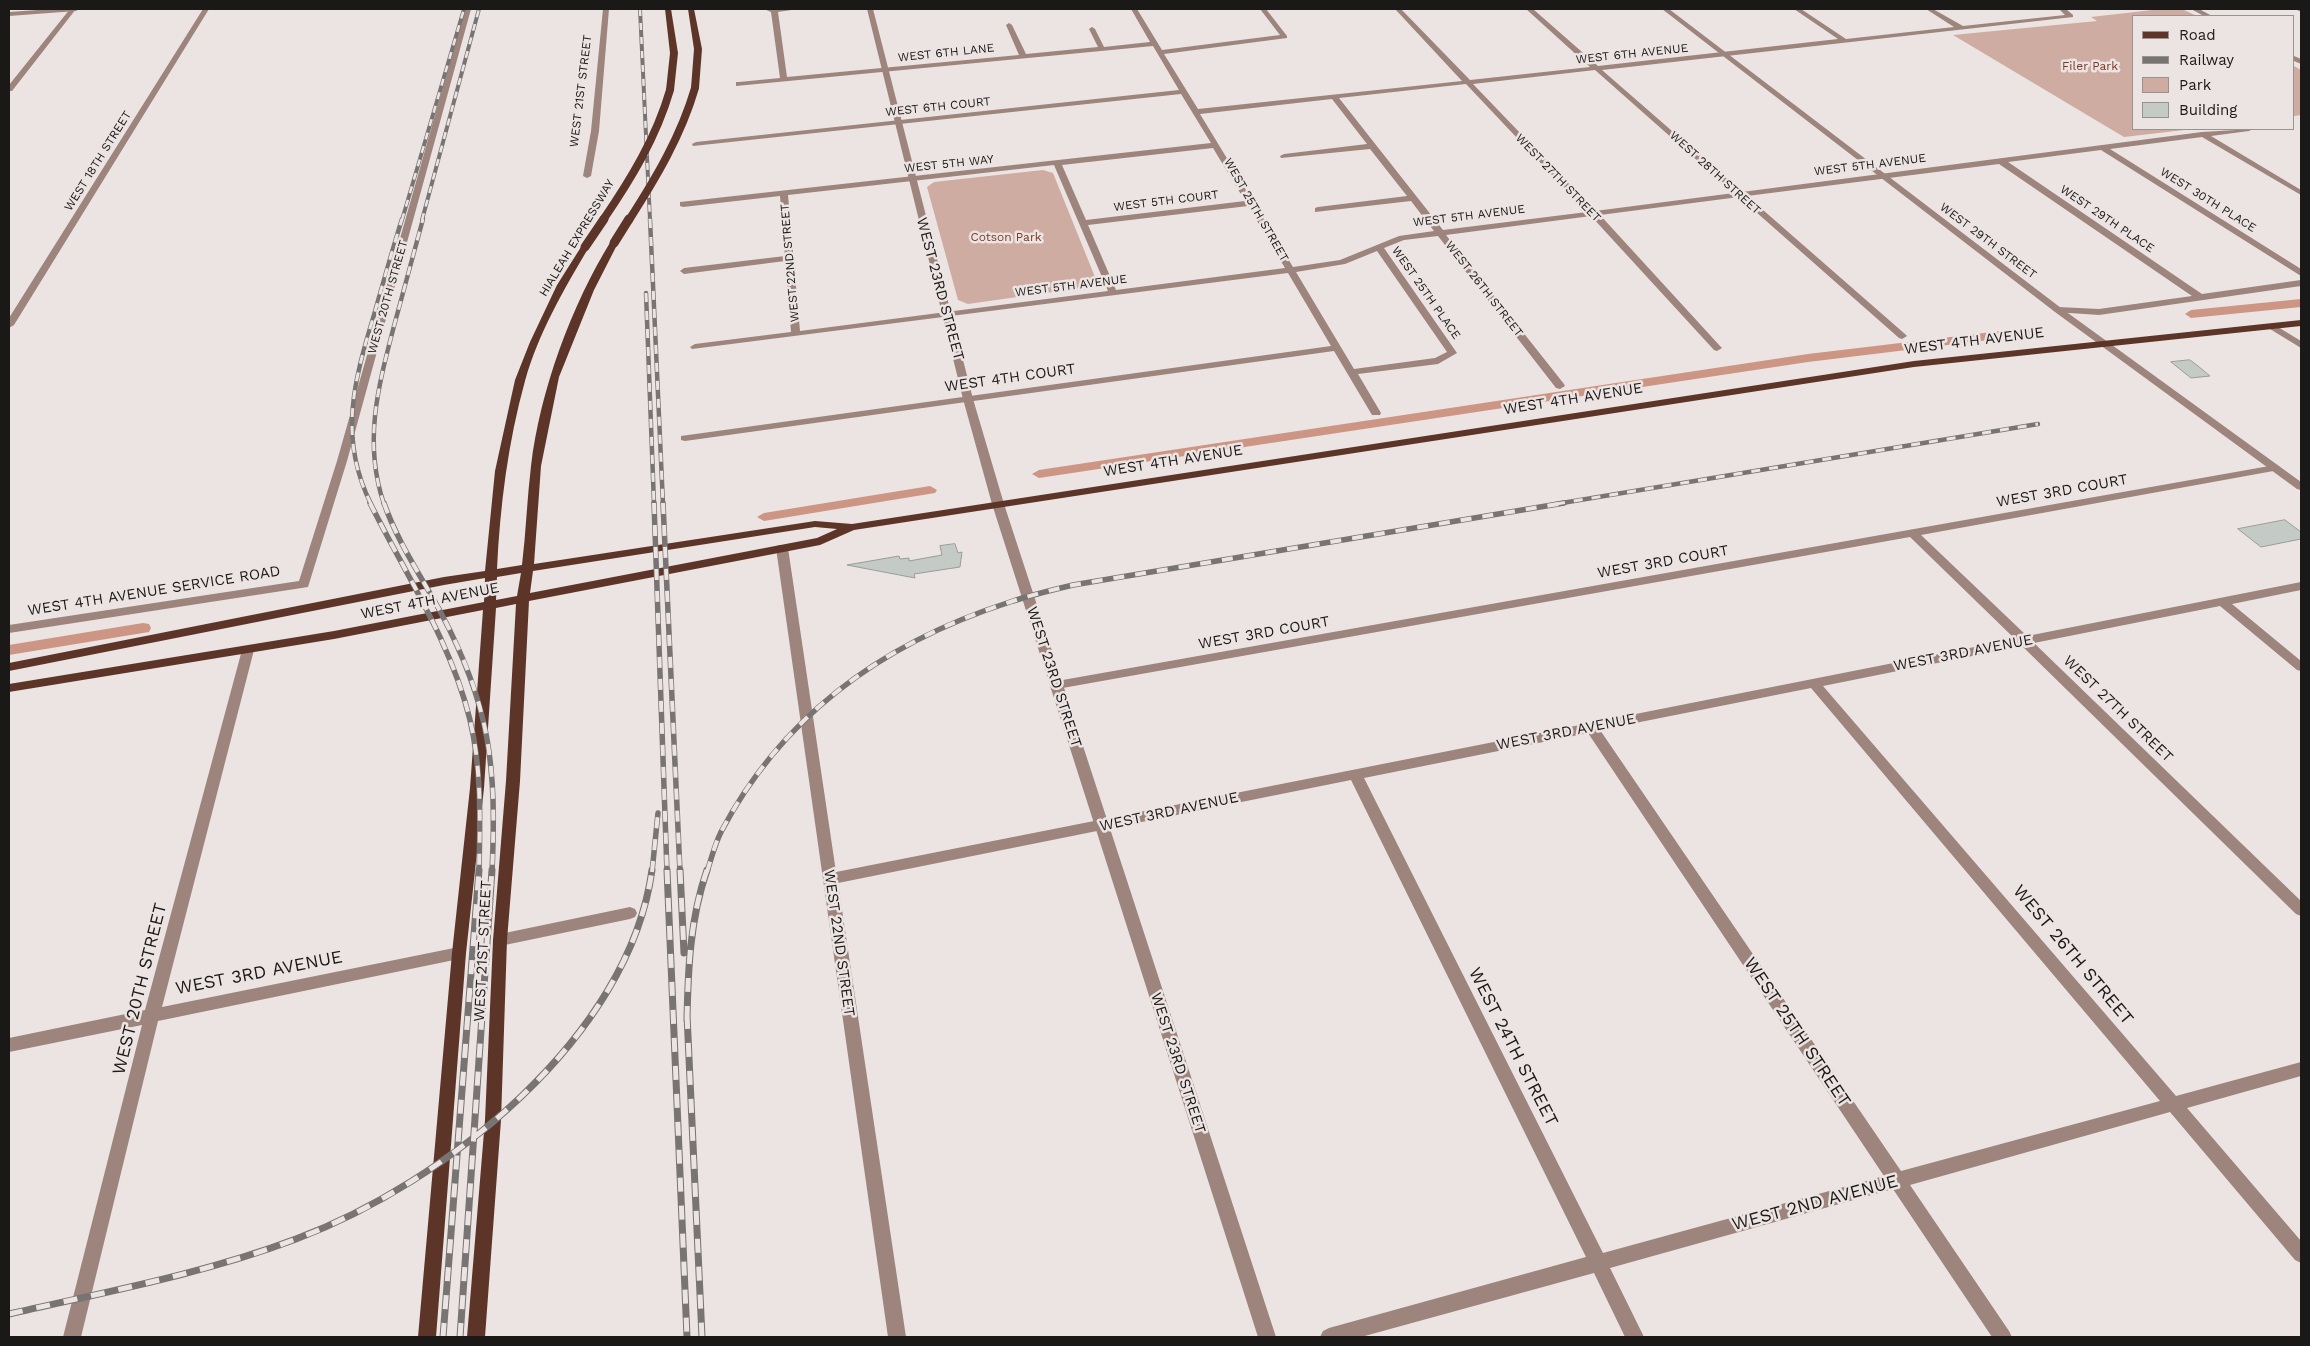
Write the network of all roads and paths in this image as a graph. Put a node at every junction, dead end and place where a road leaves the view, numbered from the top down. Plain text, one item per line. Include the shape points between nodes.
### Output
1 (74, 9) edge
2 (206, 9) edge
3 (468, 9) edge
4 (606, 9) edge
5 (668, 9) edge
6 (691, 9) edge
7 (795, 9) edge
8 (870, 9) edge
9 (1134, 9) edge
10 (1263, 9) edge
11 (1398, 9) edge
12 (1529, 9) edge
13 (1665, 9) edge
14 (1797, 9) edge
15 (1930, 9) edge
16 (2062, 9) edge
17 (2194, 9) edge
18 (771, 10) edge
19 (9, 14) edge
20 (2207, 15) edge
21 (1009, 24) dead end
22 (1092, 29) dead end
23 (1963, 29) junction
24 (1846, 42) junction
25 (1155, 44) junction
26 (1102, 49) junction
27 (1160, 52) junction
28 (1725, 55) junction
29 (1024, 57) junction
30 (1599, 69) junction
31 (884, 70) junction
32 (784, 80) junction
33 (1466, 82) junction
34 (739, 84) dead end
35 (9, 90) edge
36 (1184, 92) junction
37 (1334, 97) junction
38 (1196, 112) junction
39 (897, 123) junction
40 (2240, 130) edge
41 (2202, 134) junction
42 (696, 144) dead end
43 (1217, 145) junction
44 (1372, 146) junction
45 (2101, 147) junction
46 (1284, 156) dead end
47 (1999, 160) junction
48 (1057, 163) junction
49 (587, 176) dead end
50 (1883, 176) junction
51 (912, 179) junction
52 (784, 193) junction
53 (2301, 193) edge
54 (1738, 194) junction
55 (1413, 198) junction
56 (1251, 203) junction
57 (683, 204) dead end
58 (1318, 210) dead end
59 (1593, 213) junction
60 (1083, 223) junction
61 (1440, 233) junction
62 (1379, 247) junction
63 (790, 258) junction
64 (1291, 270) junction
65 (684, 271) dead end
66 (2301, 273) edge
67 (2301, 283) edge
68 (1112, 293) junction
69 (2201, 298) junction
70 (2058, 310) junction
71 (947, 314) junction
72 (2301, 323) edge
73 (9, 325) edge
74 (2273, 327) junction
75 (796, 334) junction
76 (1902, 336) dead end
77 (2102, 343) junction
78 (2301, 345) edge
79 (696, 347) dead end
80 (1338, 348) junction
81 (1717, 348) dead end
82 (1352, 372) junction
83 (1560, 386) dead end
84 (968, 398) junction
85 (1376, 413) dead end
86 (685, 438) dead end
87 (2274, 468) junction
88 (2301, 487) edge
89 (998, 504) junction
90 (852, 527) junction
91 (1913, 532) junction
92 (782, 548) junction
93 (527, 568) junction
94 (491, 574) junction
95 (304, 584) joint
96 (2301, 586) edge
97 (523, 599) junction
98 (2223, 602) junction
99 (490, 606) junction
100 (9, 629) edge
101 (2025, 641) junction
102 (248, 650) junction
103 (2301, 667) edge
104 (9, 668) edge
105 (1814, 683) junction
106 (1057, 686) junction
107 (9, 688) edge
108 (1592, 727) junction
109 (1354, 774) junction
110 (1102, 826) junction
111 (830, 879) junction
112 (2301, 910) edge
113 (630, 913) dead end
114 (500, 940) junction
115 (460, 953) junction
116 (152, 1015) junction
117 (9, 1045) edge
118 (2301, 1069) edge
119 (2174, 1104) junction
120 (1898, 1180) junction
121 (2301, 1254) edge
122 (1598, 1264) junction
123 (72, 1337) edge
124 (428, 1337) edge
125 (476, 1337) edge
126 (897, 1337) edge
127 (1267, 1337) edge
128 (1329, 1337) edge
129 (1635, 1337) edge
130 (2003, 1337) edge

1 - 19 street
1 - 35 street
2 - 73 street, WEST 18TH STREET
3 - 95 street, WEST 20TH STREET via 342,460
4 - 49 street, WEST 21ST STREET via 596,121
5 - 94 main road, HIALEAH EXPRESSWAY, bridge via 674,53 670,90 659,126 547,316 520,380 500,471
6 - 93 main road, bridge via 698,49 695,88 681,130 614,243 581,307 554,377 536,466
7 - 18 street
8 - 31 street, WEST 23RD STREET
9 - 25 street, WEST 25TH STREET
10 - 27 street via 1284,38
11 - 33 street, WEST 27TH STREET
12 - 30 street, WEST 28TH STREET
13 - 28 street, WEST 29TH STREET
14 - 24 street
15 - 23 street
16 - 23 street, WEST 6TH AVENUE via 2071,16
17 - 20 street
18 - 32 street
21 - 29 street
22 - 26 street
23 - 24 street, WEST 6TH AVENUE
24 - 28 street, WEST 6TH AVENUE
25 - 26 street, WEST 6TH LANE
25 - 27 street, WEST 25TH STREET
26 - 29 street, WEST 6TH LANE
27 - 36 street, WEST 25TH STREET
28 - 30 street, WEST 6TH AVENUE
28 - 50 street, WEST 29TH STREET
29 - 31 street, WEST 6TH LANE
30 - 33 street, WEST 6TH AVENUE
30 - 54 street, WEST 28TH STREET
31 - 32 street, WEST 6TH LANE
31 - 39 street, WEST 23RD STREET
32 - 34 street, WEST 6TH LANE
33 - 37 street, WEST 6TH AVENUE
33 - 59 street, WEST 27TH STREET
36 - 38 street, WEST 25TH STREET
36 - 39 street, WEST 6TH COURT
37 - 38 street, WEST 6TH AVENUE
37 - 44 street, WEST 26TH STREET
38 - 43 street, WEST 25TH STREET
39 - 42 street, WEST 6TH COURT
39 - 51 street, WEST 23RD STREET
40 - 41 street, WEST 5TH AVENUE
41 - 45 street, WEST 5TH AVENUE
41 - 53 street
43 - 48 street, WEST 5TH WAY
43 - 56 street, WEST 25TH STREET
44 - 46 street
44 - 55 street, WEST 26TH STREET
45 - 47 street, WEST 5TH AVENUE
45 - 66 street, WEST 30TH PLACE
47 - 50 street, WEST 5TH AVENUE
47 - 69 street, WEST 29TH PLACE
48 - 51 street, WEST 5TH WAY
48 - 60 street
50 - 54 street, WEST 5TH AVENUE
50 - 70 street, WEST 29TH STREET
51 - 52 street, WEST 5TH WAY
51 - 71 street, WEST 23RD STREET
52 - 57 street, WEST 5TH WAY
52 - 63 street, WEST 22ND STREET
54 - 59 street, WEST 5TH AVENUE
54 - 76 street, WEST 28TH STREET
55 - 58 street
55 - 61 street, WEST 26TH STREET
56 - 60 street, WEST 5TH COURT
56 - 64 street, WEST 25TH STREET
59 - 61 street, WEST 5TH AVENUE
59 - 81 street, WEST 27TH STREET
60 - 68 street
61 - 62 street, WEST 5TH AVENUE via 1402,238
61 - 83 street, WEST 26TH STREET
62 - 64 street, WEST 5TH AVENUE via 1342,262
62 - 82 street, WEST 25TH PLACE via 1452,353 1438,361
63 - 65 street
63 - 75 street, WEST 22ND STREET
64 - 68 street, WEST 5TH AVENUE
64 - 80 street, WEST 25TH STREET
67 - 69 street, WEST 4TH AVENUE
68 - 71 street, WEST 5TH AVENUE
69 - 70 street, WEST 4TH AVENUE via 2091,313
70 - 77 street, WEST 29TH STREET
71 - 75 street, WEST 5TH AVENUE
71 - 84 street, WEST 23RD STREET
72 - 74 main road, WEST 4TH AVENUE
74 - 77 main road, WEST 4TH AVENUE
74 - 78 street
75 - 79 street, WEST 5TH AVENUE
77 - 87 street, WEST 29TH STREET
77 - 89 main road, WEST 4TH AVENUE via 1914,364 1756,387
80 - 82 street, WEST 25TH STREET
80 - 84 street, WEST 4TH COURT
82 - 85 street, WEST 25TH STREET
84 - 86 street, WEST 4TH COURT
84 - 89 street, WEST 23RD STREET
87 - 88 street, WEST 29TH STREET
87 - 91 street, WEST 3RD COURT
89 - 90 main road, WEST 4TH AVENUE
89 - 106 street, WEST 23RD STREET
90 - 92 main road, WEST 4TH AVENUE via 820,541
90 - 93 main road, WEST 4TH AVENUE via 816,524
91 - 101 street, WEST 27TH STREET
91 - 106 street, WEST 3RD COURT
92 - 97 main road, WEST 4TH AVENUE
92 - 111 street, WEST 22ND STREET
93 - 94 main road, WEST 4TH AVENUE
93 - 97 main road, WEST 21ST STREET
94 - 99 main road, WEST 21ST STREET
94 - 104 main road, WEST 4TH AVENUE via 342,600
95 - 100 street, WEST 4TH AVENUE SERVICE ROAD
96 - 98 street, WEST 3RD AVENUE
97 - 99 main road, WEST 4TH AVENUE
97 - 114 main road, WEST 21ST STREET
98 - 101 street, WEST 3RD AVENUE
98 - 103 street
99 - 102 main road, WEST 4TH AVENUE
99 - 115 main road, WEST 21ST STREET via 477,788
101 - 105 street, WEST 3RD AVENUE
101 - 112 street, WEST 27TH STREET
102 - 107 main road, WEST 4TH AVENUE
102 - 116 street, WEST 20TH STREET
105 - 108 street, WEST 3RD AVENUE
105 - 119 street, WEST 26TH STREET
106 - 110 street, WEST 23RD STREET
108 - 109 street, WEST 3RD AVENUE
108 - 120 street, WEST 25TH STREET
109 - 110 street, WEST 3RD AVENUE
109 - 122 street, WEST 24TH STREET
110 - 111 street, WEST 3RD AVENUE
110 - 127 street, WEST 23RD STREET
111 - 126 street, WEST 22ND STREET
113 - 114 street
114 - 125 main road, WEST 21ST STREET via 493,1120
115 - 116 street, WEST 3RD AVENUE
115 - 124 main road, WEST 21ST STREET
116 - 117 street, WEST 3RD AVENUE
116 - 123 street, WEST 20TH STREET
118 - 119 street, WEST 2ND AVENUE
119 - 120 street, WEST 2ND AVENUE
119 - 121 street, WEST 26TH STREET
120 - 122 street, WEST 2ND AVENUE
120 - 130 street, WEST 25TH STREET
122 - 128 street, WEST 2ND AVENUE
122 - 129 street, WEST 24TH STREET

